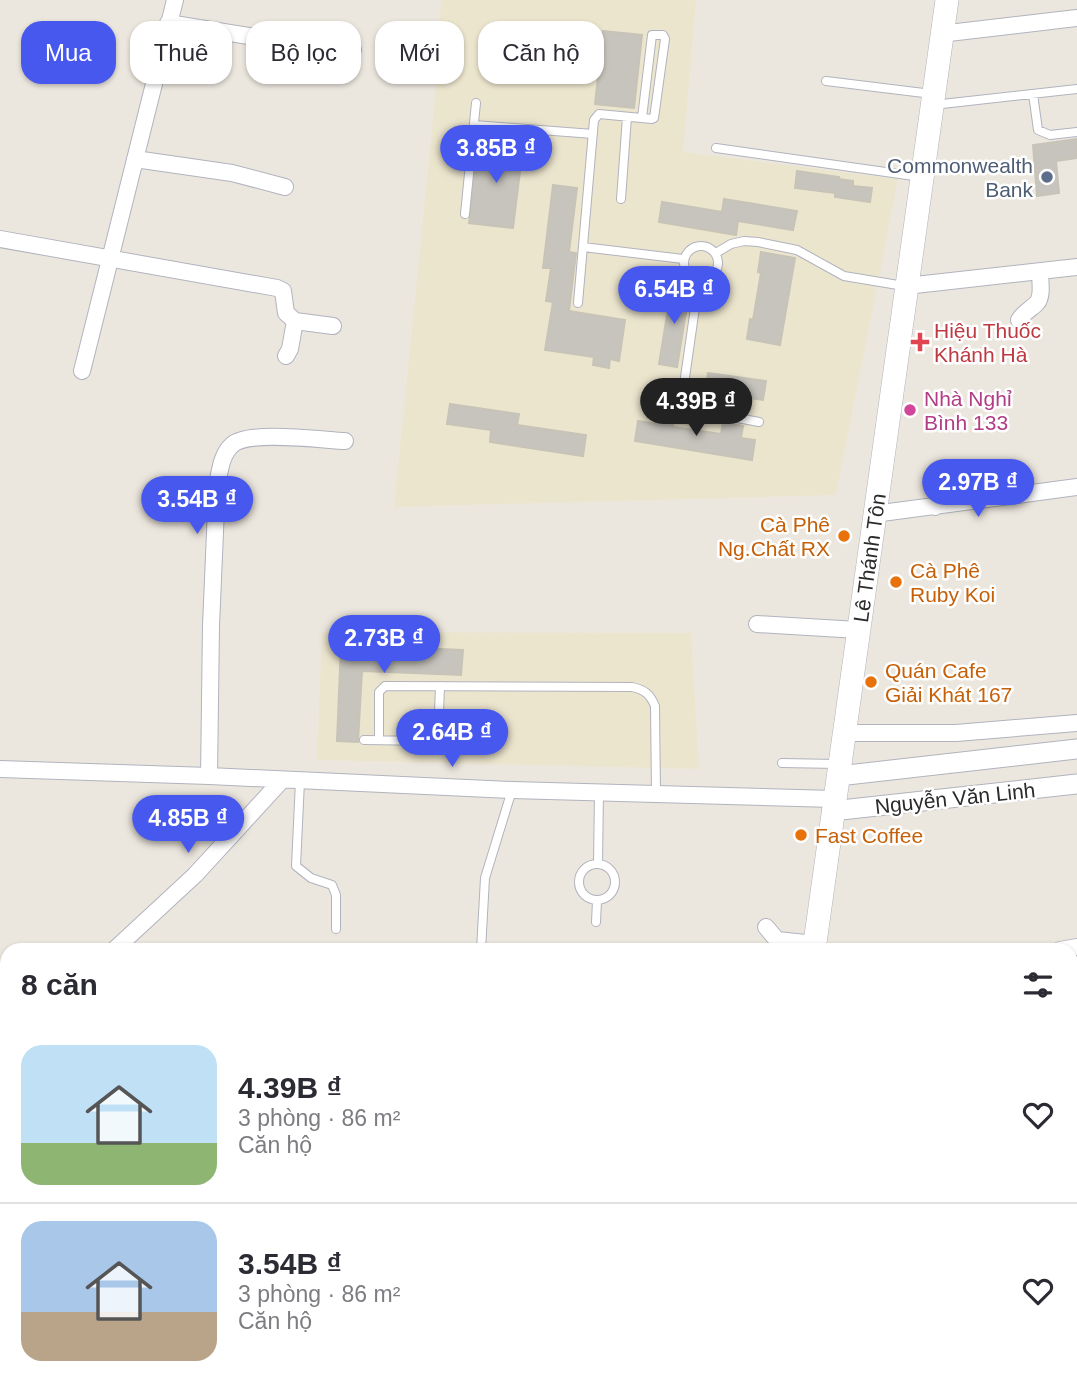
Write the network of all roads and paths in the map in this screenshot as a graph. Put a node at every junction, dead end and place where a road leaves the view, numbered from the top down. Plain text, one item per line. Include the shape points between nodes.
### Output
1 (175, 0) edge
2 (947, 0) edge
3 (1077, 18) edge
4 (169, 21) edge
5 (940, 34) junction
6 (826, 82) dead end
7 (153, 84) edge
8 (1077, 89) edge
9 (1033, 94) junction
10 (931, 100) junction
11 (476, 103) dead end
12 (627, 117) junction
13 (642, 118) junction
14 (474, 125) junction
15 (1077, 132) edge
16 (593, 134) junction
17 (716, 148) dead end
18 (135, 159) junction
19 (921, 177) junction
20 (285, 187) dead end
21 (621, 199) dead end
22 (465, 214) dead end
23 (0, 239) edge
24 (583, 247) junction
25 (716, 253) junction
26 (111, 259) junction
27 (683, 259) junction
28 (1077, 267) edge
29 (1040, 273) junction
30 (699, 281) junction
31 (906, 286) junction
32 (578, 303) dead end
33 (1019, 320) dead end
34 (295, 321) junction
35 (333, 326) dead end
36 (286, 356) dead end
37 (82, 372) dead end
38 (759, 422) dead end
39 (345, 441) dead end
40 (960, 471) dead end
41 (1077, 487) edge
42 (935, 507) junction
43 (874, 514) junction
44 (757, 624) dead end
45 (858, 630) junction
46 (440, 686) junction
47 (1077, 723) edge
48 (844, 733) junction
49 (364, 740) dead end
50 (379, 740) junction
51 (1077, 749) edge
52 (782, 762) dead end
53 (0, 769) edge
54 (839, 770) junction
55 (209, 776) junction
56 (282, 780) junction
57 (300, 781) junction
58 (1077, 784) edge
59 (512, 790) junction
60 (599, 792) junction
61 (656, 793) junction
62 (833, 805) junction
63 (598, 863) junction
64 (597, 901) junction
65 (596, 922) dead end
66 (766, 927) dead end
67 (336, 929) dead end
68 (122, 943) edge
69 (481, 943) edge
70 (793, 943) edge
71 (815, 943) edge

1 - 4 street
2 - 5 main road, Lê Thánh Tôn
3 - 5 street
5 - 10 main road, Lê Thánh Tôn
6 - 10 lane
7 - 18 street
8 - 9 lane
9 - 10 lane
9 - 15 lane via 1038,130 1050,135
10 - 19 main road, Lê Thánh Tôn
11 - 14 lane
12 - 13 lane
12 - 16 lane via 599,114
12 - 21 lane
13 - 13 lane via 655,115 663,35 653,35
14 - 16 lane
14 - 22 lane
16 - 24 lane
17 - 19 lane
18 - 20 street via 232,173
18 - 26 street
19 - 31 main road, Lê Thánh Tôn
23 - 26 street
24 - 27 lane
24 - 32 lane
25 - 27 lane via 695,246
25 - 30 lane via 718,269
25 - 31 lane via 731,244 758,242 797,250 844,276
26 - 34 street via 280,289 286,313
26 - 37 street
27 - 30 lane via 686,272
28 - 29 street
29 - 31 street
29 - 33 street via 1040,297
30 - 38 lane via 681,405
31 - 43 main road, Lê Thánh Tôn
34 - 35 street
34 - 36 street
39 - 55 street via 242,438 227,450 221,463 211,626
40 - 42 street
41 - 42 street
42 - 43 street
43 - 45 main road, Lê Thánh Tôn
44 - 45 street
45 - 48 main road, Lê Thánh Tôn
46 - 50 lane via 381,688
46 - 50 lane via 438,739
46 - 61 lane via 643,690 655,706
47 - 48 street via 956,733
48 - 54 main road, Lê Thánh Tôn
49 - 50 lane
51 - 54 street, Nguyễn Văn Linh
52 - 54 lane
53 - 55 street
54 - 62 main road, Lê Thánh Tôn
55 - 56 street
56 - 57 street
56 - 68 street via 195,875
57 - 59 street
57 - 67 lane via 296,866 311,878 332,885
58 - 62 street, Nguyễn Văn Linh
59 - 60 street
59 - 69 lane via 485,878
60 - 61 street
60 - 63 lane
61 - 62 street
62 - 71 main road, Lê Thánh Tôn
63 - 64 lane via 584,869 579,882 584,895
63 - 64 lane via 611,869 616,883 610,896
64 - 65 lane
66 - 70 street via 777,940

